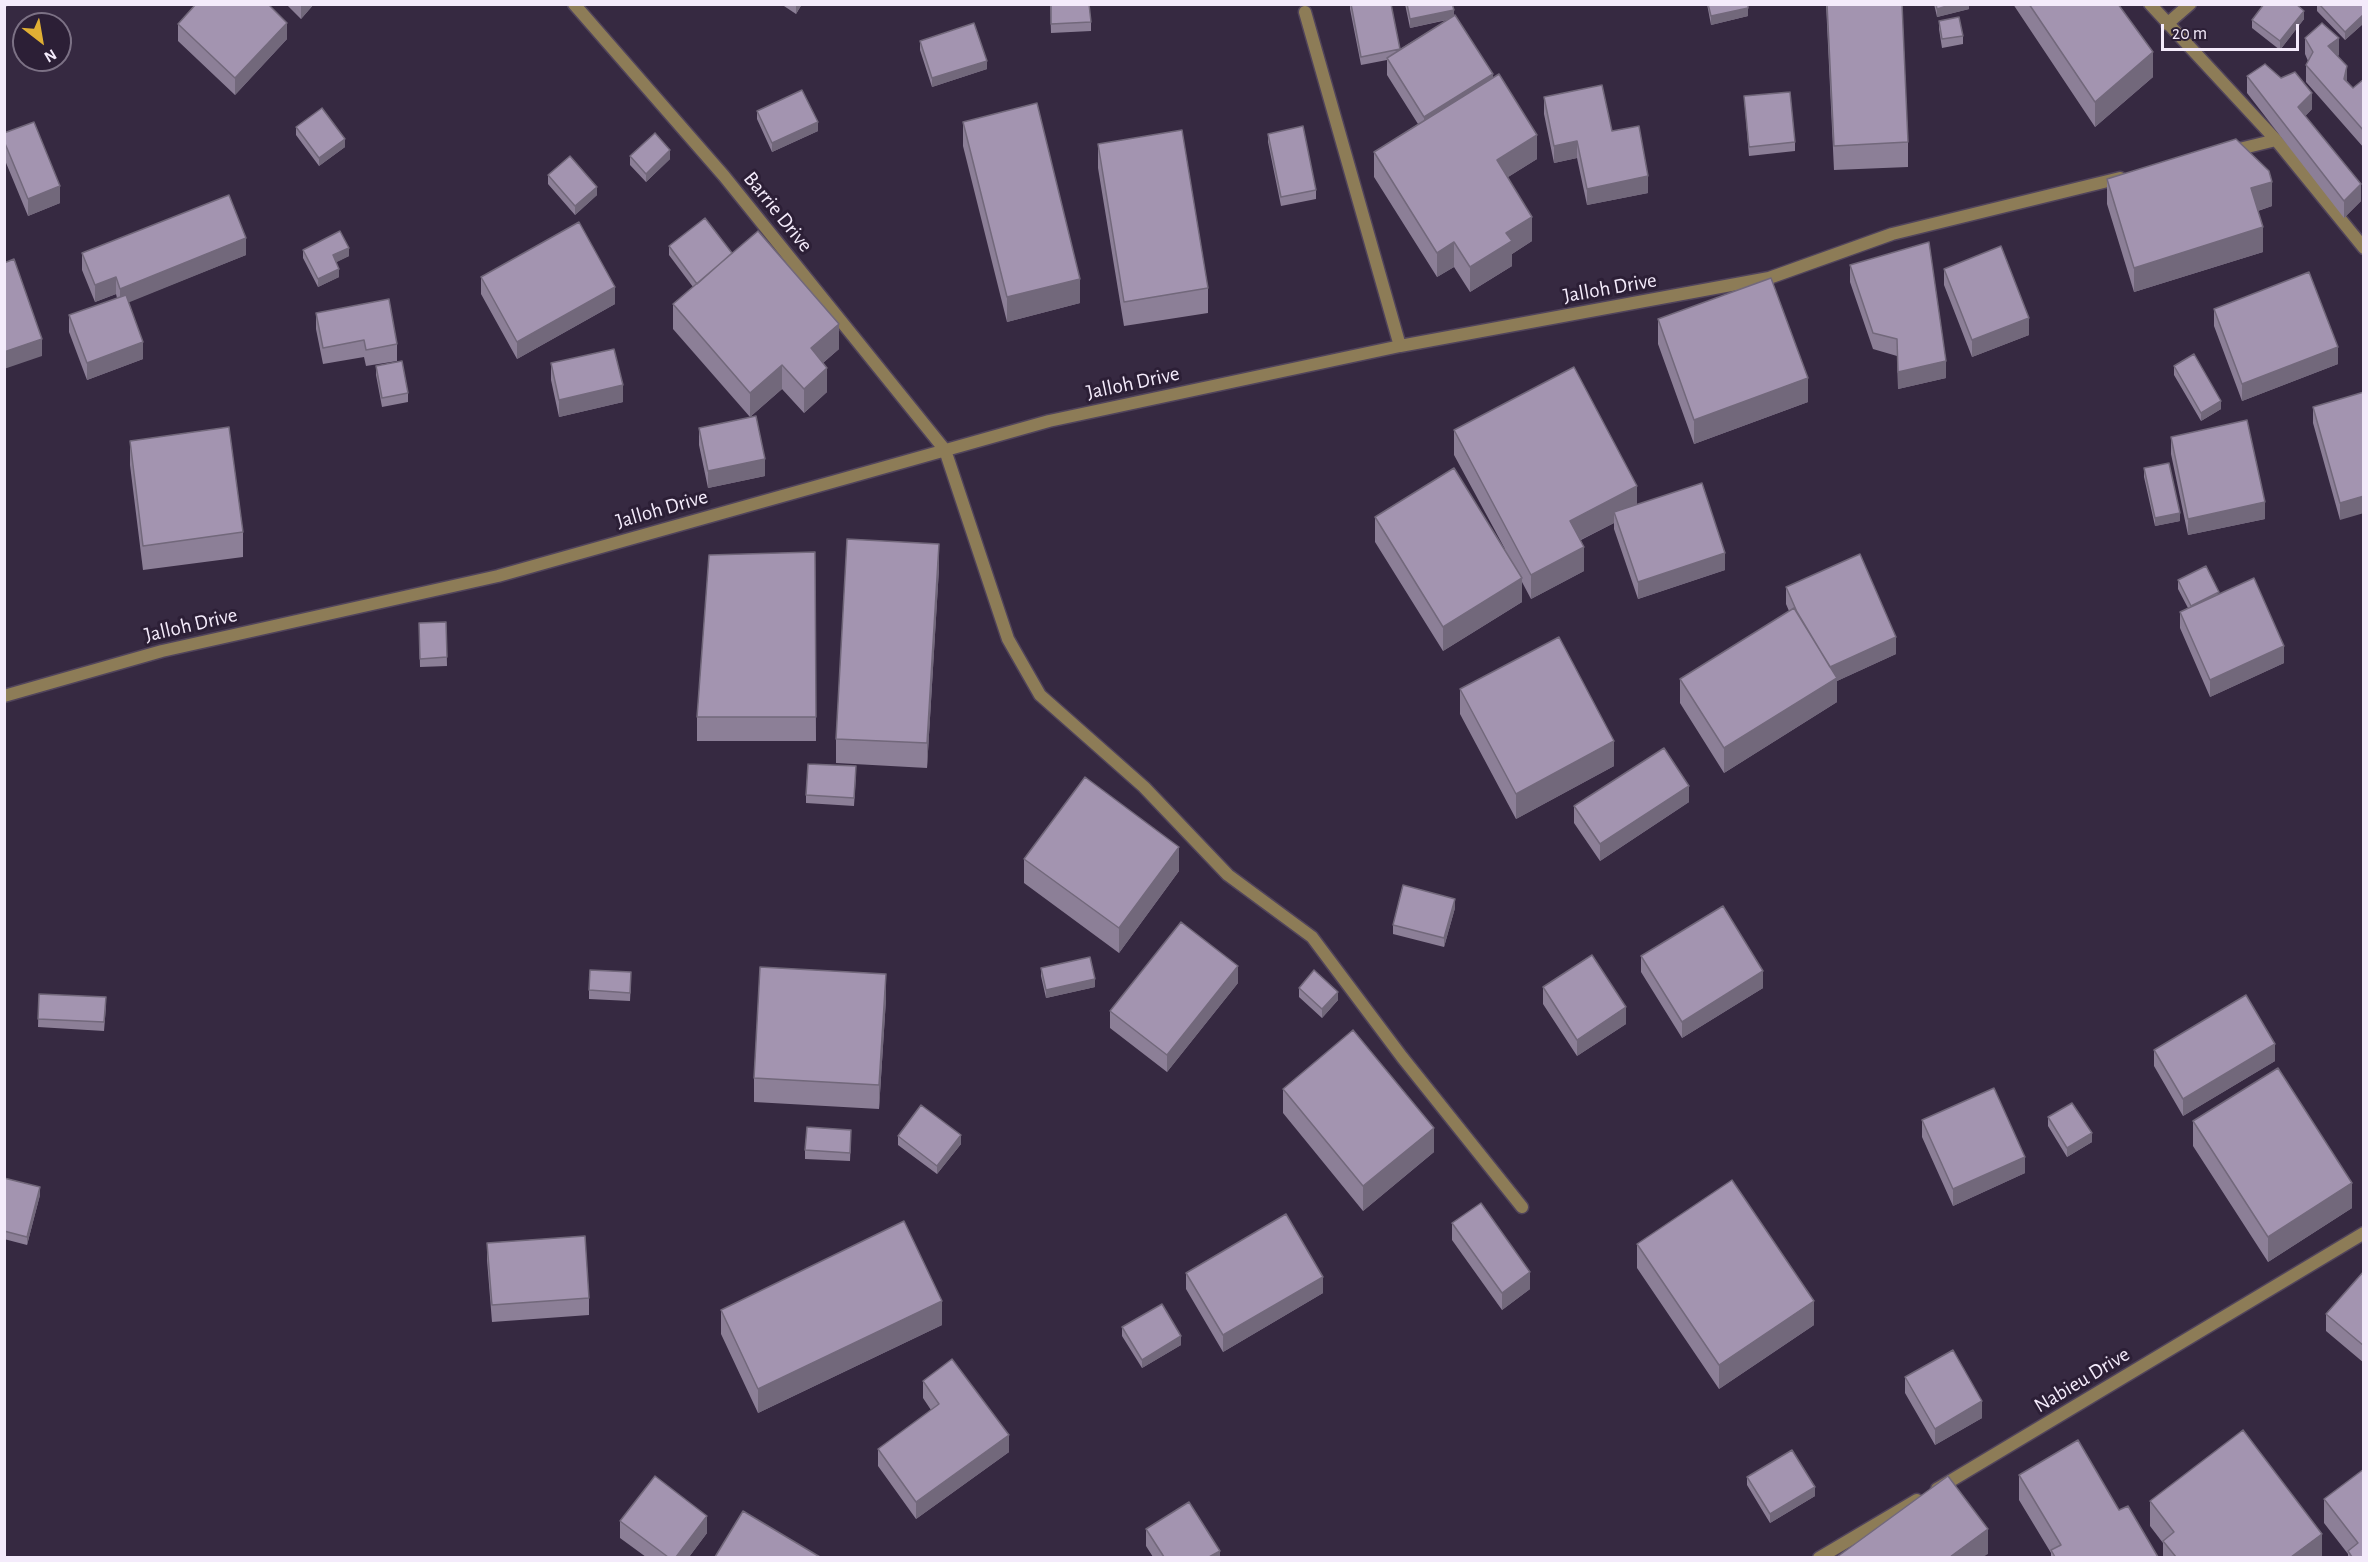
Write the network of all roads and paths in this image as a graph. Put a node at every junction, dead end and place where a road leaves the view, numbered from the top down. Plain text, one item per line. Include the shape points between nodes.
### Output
1 (574, 4) edge
2 (2150, 4) edge
3 (2190, 4) edge
4 (1305, 12) dead end
5 (2168, 24) junction
6 (2276, 140) junction
7 (2218, 154) edge
8 (2136, 174) edge
9 (2364, 248) edge
10 (1400, 346) junction
11 (945, 450) junction
12 (4, 696) edge
13 (1522, 1207) dead end
14 (2364, 1233) edge
15 (1819, 1557) edge

1 - 11 street, Barrie Drive via 724,176
2 - 5 street
3 - 5 street
4 - 10 street
5 - 6 street
6 - 7 street
6 - 9 street
8 - 10 street, Jalloh Drive via 1892,234 1769,278
10 - 11 street, Jalloh Drive via 1049,421
11 - 12 street, Jalloh Drive via 498,576 162,651
11 - 13 street via 1008,639 1040,695 1144,787 1228,875 1312,937
14 - 15 street, Nabieu Drive

